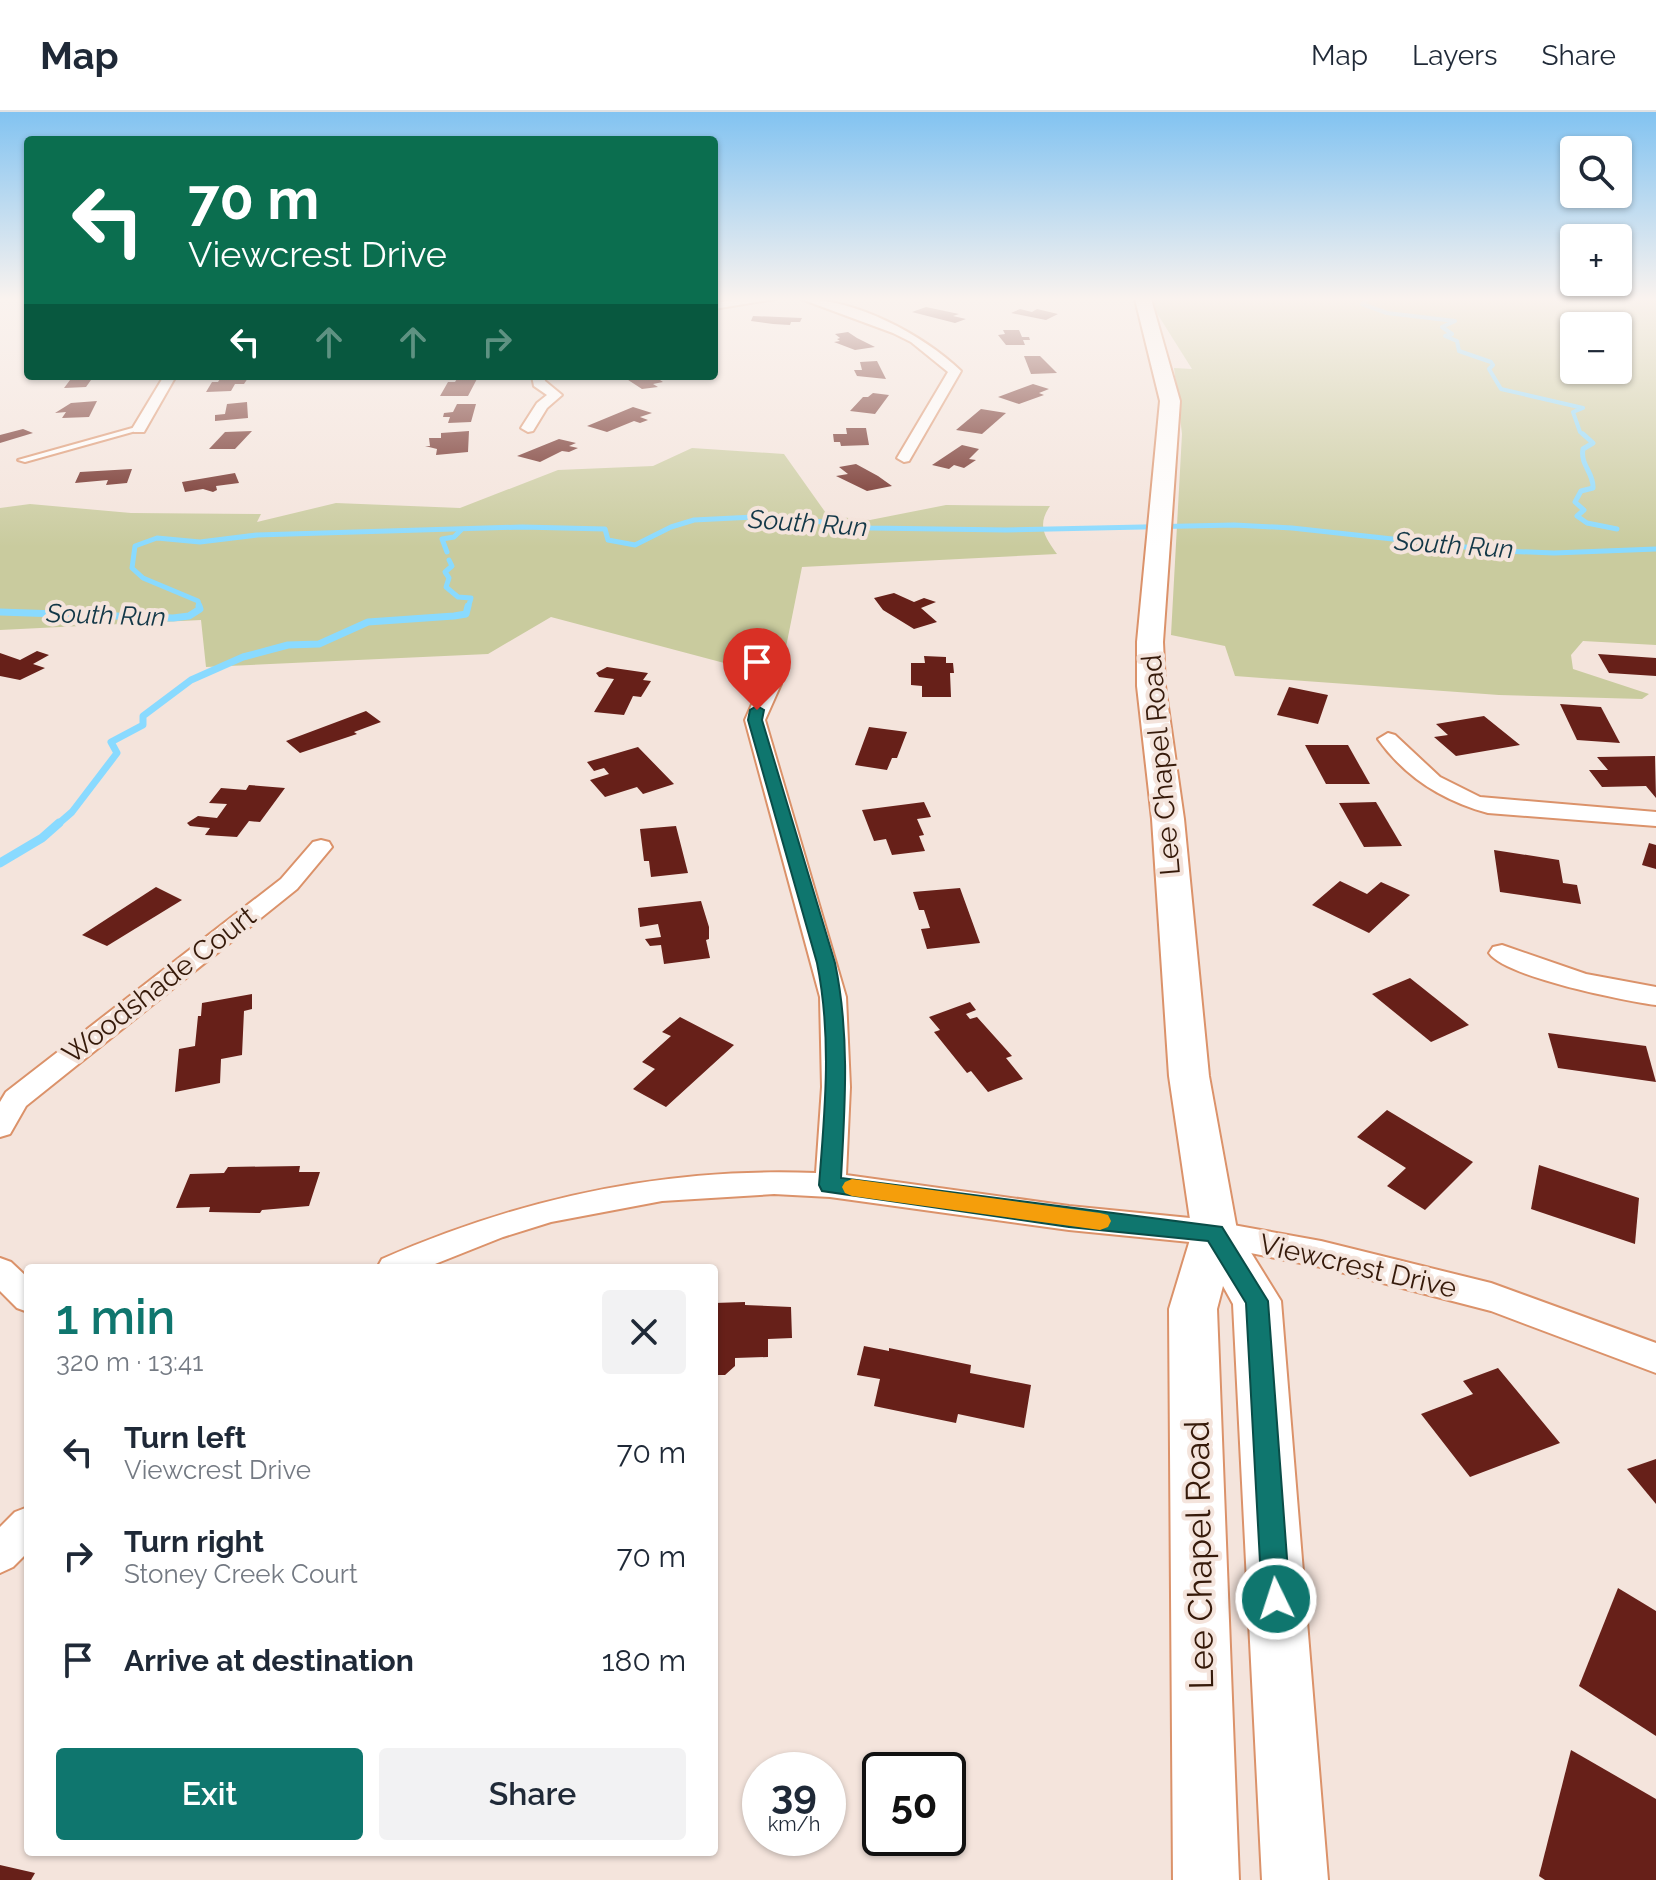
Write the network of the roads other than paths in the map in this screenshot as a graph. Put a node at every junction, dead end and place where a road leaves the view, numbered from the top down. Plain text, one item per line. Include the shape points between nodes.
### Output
1 (167, 382) edge
2 (539, 382) edge
3 (949, 382) edge
4 (1165, 382) edge
5 (528, 428) dead end
6 (139, 429) joint
7 (904, 458) dead end
8 (22, 460) dead end
9 (771, 684) dead end
10 (1388, 739) dead end
11 (1656, 819) edge
12 (321, 847) dead end
13 (1502, 953) dead end
14 (1656, 996) edge
15 (0, 1126) edge
16 (830, 1185) junction
17 (1215, 1233) junction
18 (403, 1264) edge
19 (0, 1271) edge
20 (24, 1294) edge
21 (1656, 1358) edge
22 (24, 1529) edge
23 (0, 1554) edge
24 (1206, 1880) edge
25 (1295, 1880) edge

1 - 6 street
2 - 5 street via 555,395
3 - 7 street
4 - 17 main road, Lee Chapel Road via 1170,401 1151,686 1168,819 1189,1076
6 - 8 lane
9 - 16 street via 755,720 833,997 836,1087
10 - 11 street via 1435,784 1463,800
12 - 15 street, Woodshade Court via 289,884 16,1099
13 - 14 street via 1598,988
16 - 17 street, Viewcrest Drive
16 - 18 street, Viewcrest Drive via 731,1182 658,1189 494,1227
17 - 21 street, Viewcrest Drive via 1490,1297
17 - 24 main road, Lee Chapel Road via 1193,1309
17 - 25 main road, Lee Chapel Road via 1257,1301
19 - 20 street
22 - 23 street

